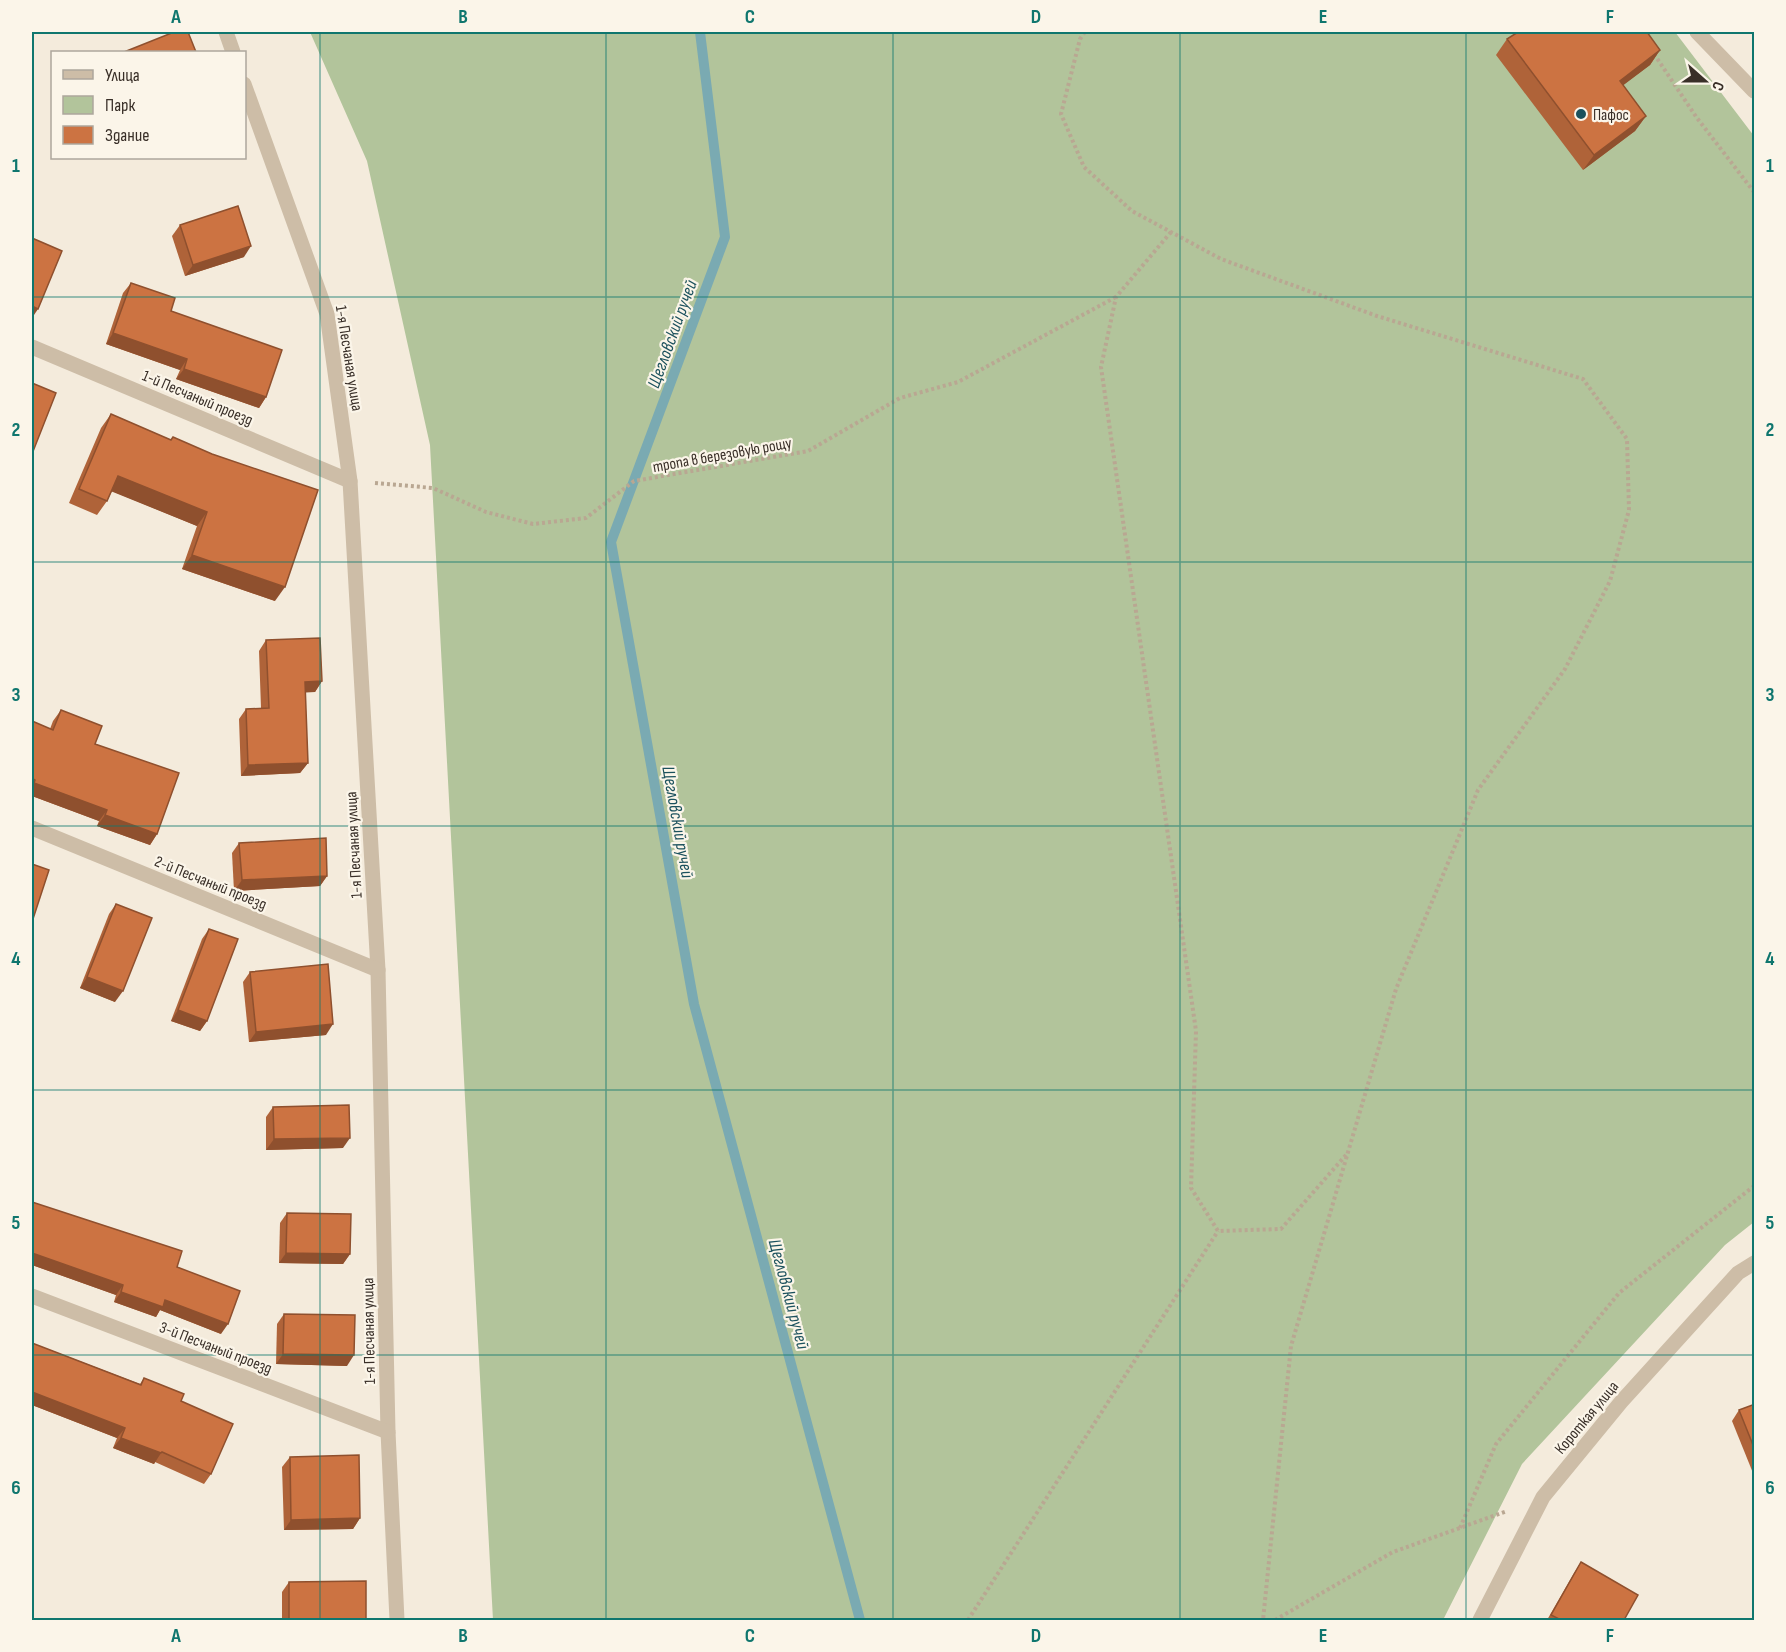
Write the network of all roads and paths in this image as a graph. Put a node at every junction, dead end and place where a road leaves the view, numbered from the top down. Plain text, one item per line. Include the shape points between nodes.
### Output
1 (226, 32) edge
2 (1085, 32) edge
3 (1696, 32) edge
4 (233, 51) edge
5 (1651, 51) edge
6 (246, 90) edge
7 (1755, 92) edge
8 (1755, 192) edge
9 (1171, 232) junction
10 (1116, 297) junction
11 (32, 347) edge
12 (350, 481) junction
13 (32, 828) edge
14 (378, 970) junction
15 (1346, 1154) junction
16 (1755, 1186) edge
17 (1218, 1231) junction
18 (1755, 1263) edge
19 (32, 1296) edge
20 (388, 1432) junction
21 (1543, 1497) junction
22 (1460, 1528) junction
23 (397, 1620) edge
24 (968, 1620) edge
25 (1263, 1620) edge
26 (1275, 1620) edge
27 (1480, 1620) edge

1 - 4 street
2 - 9 path via 1061,114 1079,156 1084,167 1132,211
3 - 7 street
5 - 8 path
6 - 12 street, 1-я Песчаная улица via 327,314
9 - 10 path
9 - 15 path via 1221,259 1377,316 1582,379 1627,439 1629,510 1610,581 1565,669 1478,790 1396,989
10 - 12 path, тропа в березовую рощу via 958,382 900,399 808,451 634,481 586,518 533,524 486,512 434,488
10 - 17 path via 1101,367 1196,1031 1191,1188
11 - 12 street, 1-й Песчаный проезд
12 - 14 street, 1-я Песчаная улица
13 - 14 street, 2-й Песчаный проезд
14 - 20 street, 1-я Песчаная улица
15 - 17 path via 1281,1229
15 - 25 path via 1291,1346
16 - 22 path via 1619,1293 1496,1444
17 - 24 path
18 - 21 street, Короткая улица via 1738,1272 1628,1393
19 - 20 street, 3-й Песчаный проезд
20 - 23 street, 1-я Песчаная улица
21 - 22 path
21 - 27 street, Короткая улица
22 - 26 path via 1393,1552

